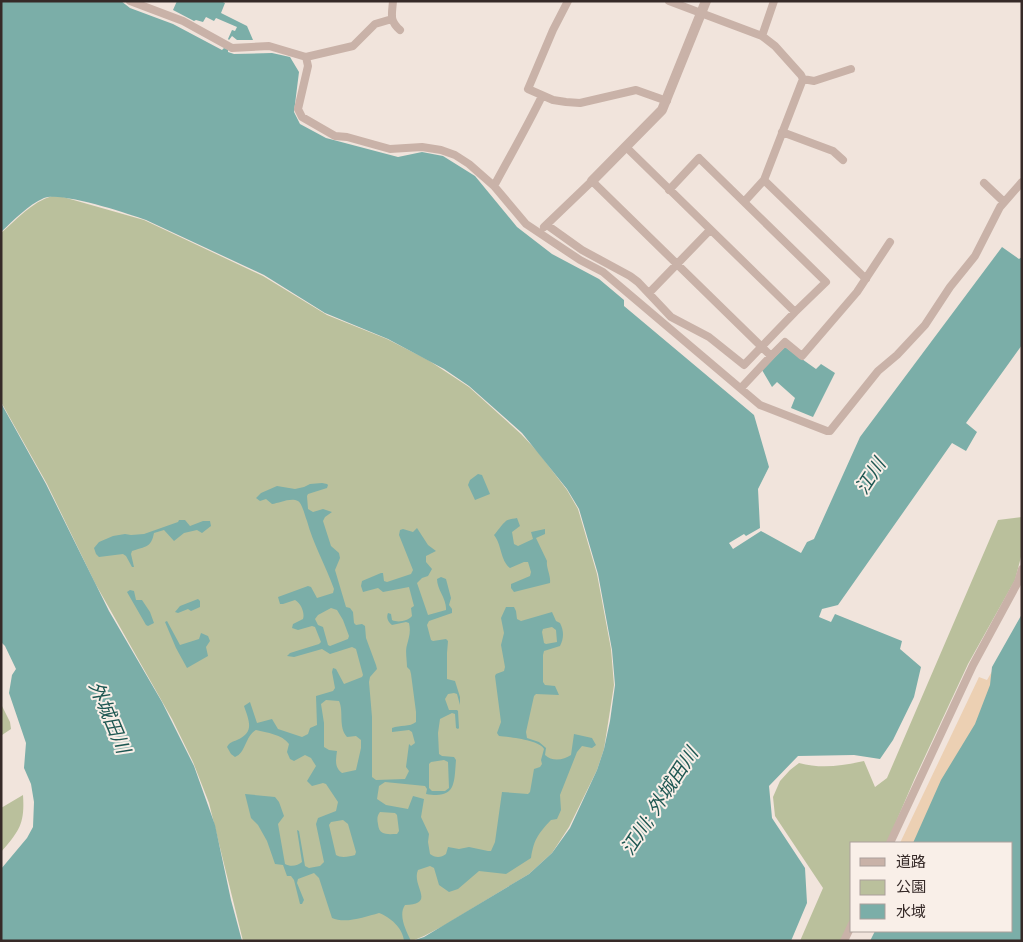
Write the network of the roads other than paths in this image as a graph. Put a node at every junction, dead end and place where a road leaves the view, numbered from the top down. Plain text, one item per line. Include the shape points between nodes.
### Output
1 (130, 1) edge
2 (394, 1) edge
3 (568, 1) edge
4 (669, 1) edge
5 (706, 1) edge
6 (774, 1) edge
7 (701, 14) junction
8 (392, 19) junction
9 (400, 30) dead end
10 (762, 36) junction
11 (306, 57) junction
12 (851, 68) dead end
13 (803, 79) junction
14 (542, 96) junction
15 (667, 101) junction
16 (782, 132) junction
17 (626, 147) junction
18 (843, 160) dead end
19 (764, 180) junction
20 (592, 181) junction
21 (1022, 182) edge
22 (984, 183) dead end
23 (494, 186) junction
24 (669, 190) junction
25 (744, 202) junction
26 (1004, 202) junction
27 (547, 225) junction
28 (710, 230) junction
29 (538, 232) junction
30 (890, 242) dead end
31 (677, 264) junction
32 (866, 279) junction
33 (649, 293) junction
34 (795, 312) junction
35 (762, 346) junction
36 (771, 356) junction
37 (740, 388) junction
38 (1022, 569) edge
39 (890, 842) edge
40 (850, 928) edge
41 (844, 941) edge

1 - 11 street via 183,21 232,48 269,46
2 - 8 street
3 - 14 street via 528,89
4 - 7 street
5 - 7 street
6 - 10 street
7 - 10 street
7 - 15 street
8 - 9 street
8 - 11 street via 375,24 352,46
10 - 13 street via 775,46
11 - 23 street via 308,66 298,109 302,117 335,136 390,149 422,146 455,155
12 - 13 street via 814,80
13 - 16 street
14 - 15 street via 580,103 636,90
14 - 23 street
15 - 17 street
16 - 18 street via 833,151
16 - 19 street
17 - 20 street
17 - 24 street
19 - 25 street
19 - 32 street
20 - 27 street
20 - 31 street
21 - 26 street
22 - 26 street
23 - 29 street via 526,224
24 - 25 street via 699,158
24 - 28 street
25 - 34 street via 826,282
26 - 37 street via 975,256 925,325 878,371 830,431 760,405
27 - 29 street
27 - 33 street via 582,250 630,276
28 - 31 street
28 - 34 street
29 - 37 street via 603,272
30 - 32 street
31 - 33 street
31 - 35 street
32 - 36 street via 802,356 785,342
33 - 35 street via 671,317 709,337 744,365
34 - 35 street
35 - 36 street
36 - 37 street
38 - 39 street
40 - 41 street

